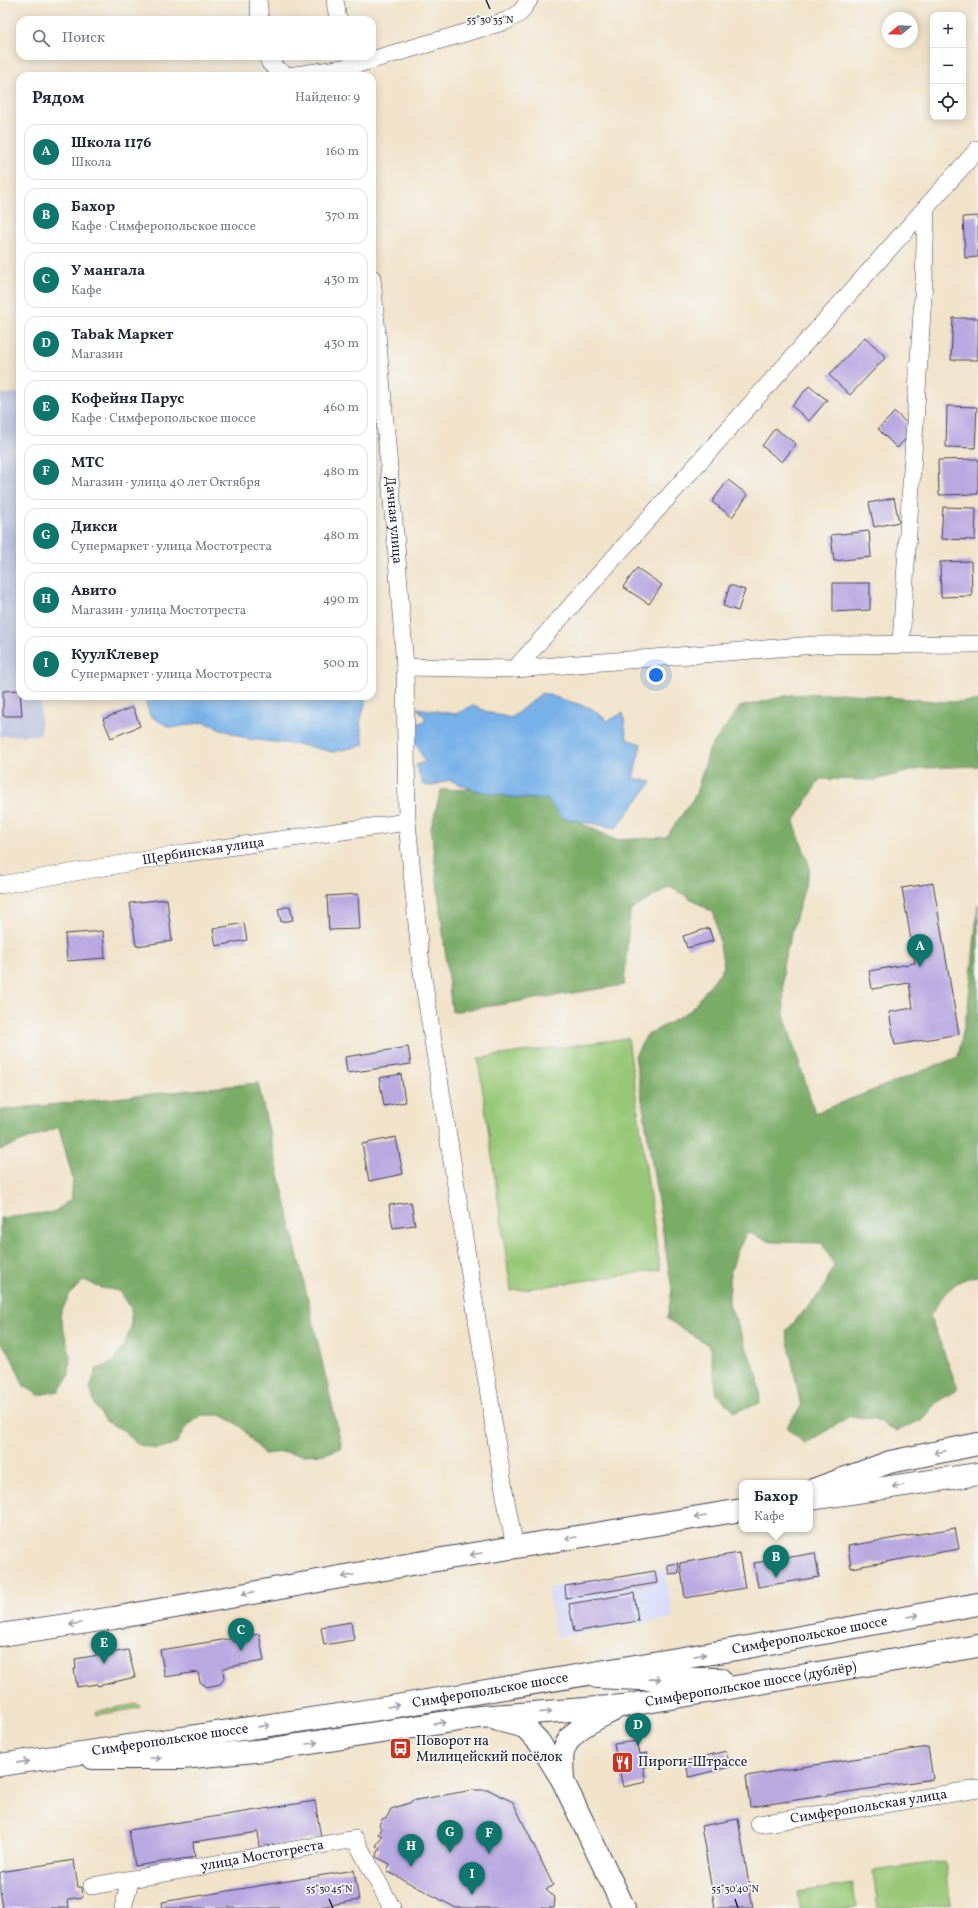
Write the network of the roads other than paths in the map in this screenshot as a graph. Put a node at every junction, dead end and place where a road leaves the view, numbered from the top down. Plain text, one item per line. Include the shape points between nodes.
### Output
1 (258, 0) edge
2 (335, 0) edge
3 (529, 0) edge
4 (260, 16) edge
5 (337, 16) edge
6 (376, 58) edge
7 (269, 60) edge
8 (369, 60) edge
9 (344, 67) edge
10 (281, 72) edge
11 (313, 72) edge
12 (978, 149) edge
13 (926, 208) junction
14 (376, 322) edge
15 (901, 643) junction
16 (978, 644) edge
17 (405, 667) junction
18 (514, 669) junction
19 (407, 822) junction
20 (0, 885) edge
21 (978, 1444) edge
22 (978, 1474) edge
23 (813, 1491) edge
24 (813, 1499) edge
25 (739, 1511) edge
26 (515, 1548) junction
27 (978, 1604) edge
28 (978, 1633) edge
29 (0, 1635) edge
30 (978, 1646) edge
31 (835, 1670) junction
32 (574, 1676) junction
33 (763, 1682) junction
34 (622, 1706) junction
35 (479, 1717) junction
36 (46, 1758) junction
37 (0, 1765) edge
38 (563, 1781) junction
39 (978, 1789) edge
40 (759, 1824) dead end
41 (130, 1880) junction
42 (92, 1886) dead end
43 (123, 1908) edge
44 (392, 1908) edge
45 (624, 1908) edge

1 - 4 street
2 - 5 street
3 - 6 street via 520,13 506,21
7 - 10 street
8 - 9 street
9 - 11 street
12 - 13 street
13 - 15 street via 924,280
13 - 18 street
14 - 17 street, Дачная улица
15 - 16 street
15 - 18 street via 815,645
17 - 18 street
17 - 19 street, Дачная улица
19 - 20 street, Щербинская улица via 186,853
19 - 26 street, Дачная улица via 421,965
21 -> 23 main road via 890,1462
22 -> 24 main road
25 -> 26 main road
26 -> 29 main road via 114,1618
32 -> 27 main road, Симферопольское шоссе via 737,1649
28 - 31 main road via 923,1644
30 - 31 main road, Симферопольское шоссе (дублёр)
31 - 33 main road, Симферопольское шоссе (дублёр)
32 -> 33 main road via 639,1679 716,1678
36 -> 32 main road, Симферопольское шоссе via 379,1709
33 - 34 main road, Симферопольское шоссе (дублёр)
35 -> 34 main road, Симферопольское шоссе (дублёр)
34 - 38 main road via 580,1726 563,1753
36 -> 35 main road, Симферопольское шоссе (дублёр) via 182,1758 265,1750
35 - 38 main road via 525,1727 539,1742
37 -> 36 main road, Симферопольское шоссе
38 - 45 main road
39 - 40 street, Симферопольская улица
41 - 42 street, улица Мостотреста
41 - 43 street
41 - 44 street, улица Мостотреста via 355,1839

